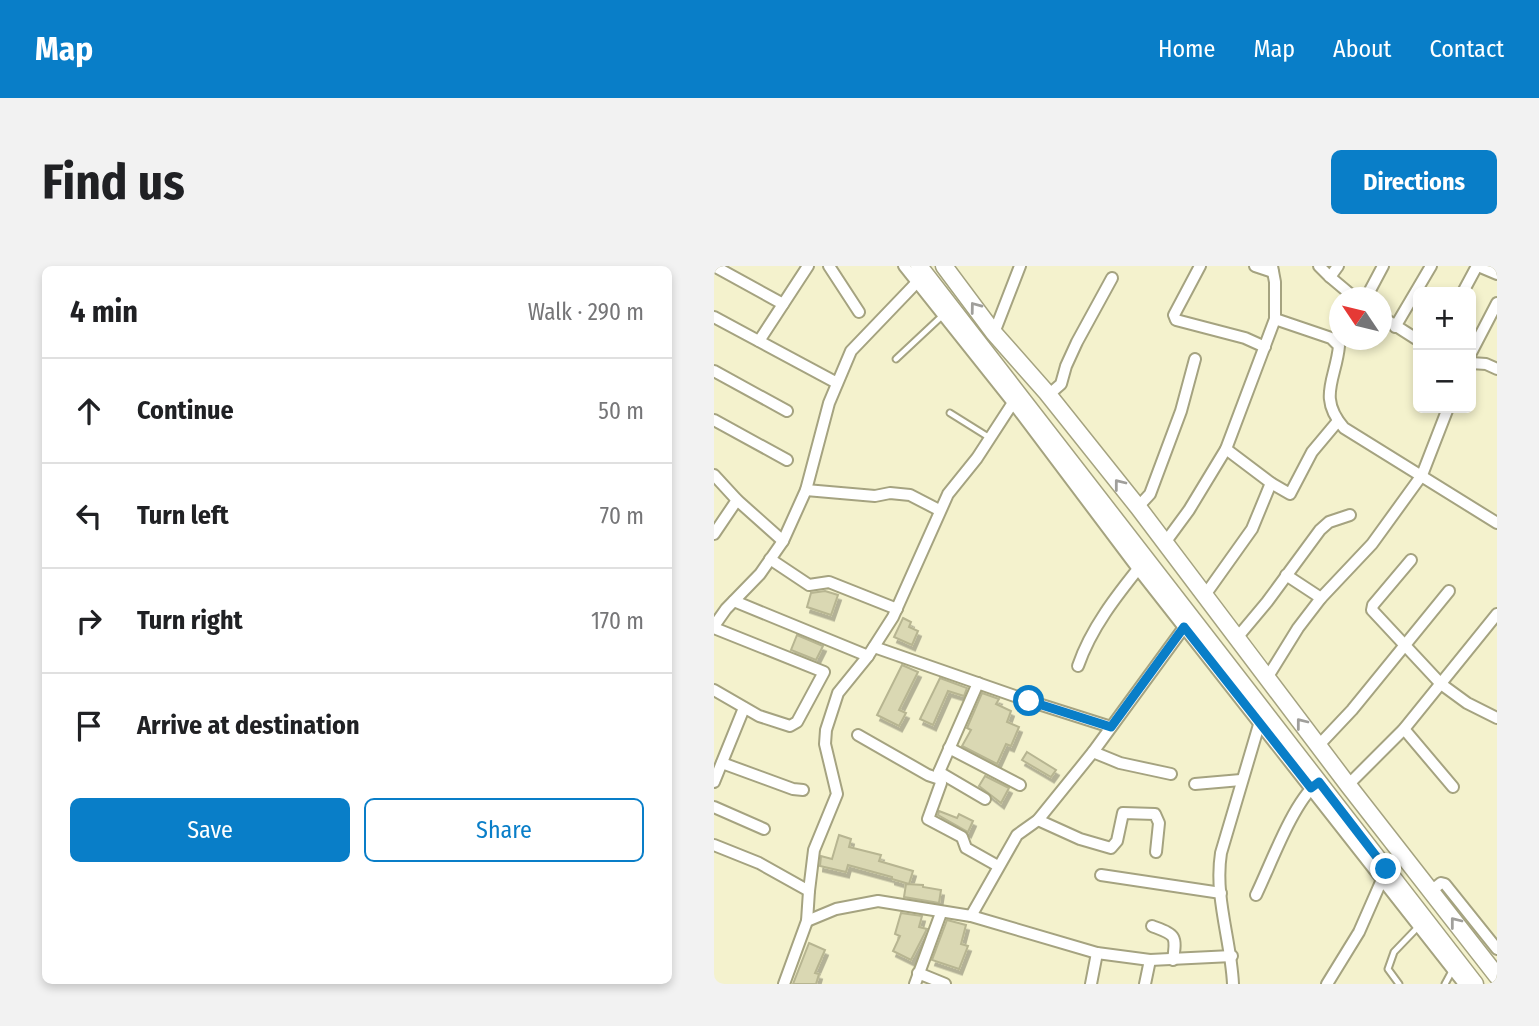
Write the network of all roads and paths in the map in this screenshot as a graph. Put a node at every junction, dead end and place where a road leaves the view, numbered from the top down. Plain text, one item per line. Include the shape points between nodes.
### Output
1 (714, 266) edge
2 (808, 266) edge
3 (829, 266) edge
4 (904, 266) edge
5 (944, 266) edge
6 (1020, 266) edge
7 (1200, 266) edge
8 (1255, 266) edge
9 (1319, 266) edge
10 (1338, 266) edge
11 (1383, 266) edge
12 (1431, 266) edge
13 (1478, 266) edge
14 (1272, 269) edge
15 (920, 274) edge
16 (1497, 274) edge
17 (1330, 277) junction
18 (1112, 278) dead end
19 (1342, 287) edge
20 (1372, 287) edge
21 (1465, 287) edge
22 (1497, 303) edge
23 (783, 304) junction
24 (859, 312) dead end
25 (947, 312) junction
26 (714, 317) edge
27 (1275, 319) junction
28 (1392, 325) edge
29 (1395, 327) junction
30 (994, 333) junction
31 (1413, 337) edge
32 (759, 341) junction
33 (1265, 347) junction
34 (1473, 350) edge
35 (896, 359) dead end
36 (1195, 359) dead end
37 (1476, 363) edge
38 (1497, 369) edge
39 (714, 371) edge
40 (837, 383) junction
41 (1046, 393) junction
42 (1015, 399) junction
43 (787, 411) dead end
44 (950, 413) dead end
45 (1446, 413) edge
46 (714, 420) edge
47 (1338, 421) junction
48 (990, 438) junction
49 (1226, 449) junction
50 (787, 460) dead end
51 (714, 475) edge
52 (1422, 475) junction
53 (1271, 483) junction
54 (806, 490) junction
55 (737, 500) junction
56 (1138, 507) junction
57 (939, 510) junction
58 (1350, 515) dead end
59 (1497, 523) edge
60 (714, 534) edge
61 (783, 541) junction
62 (1164, 544) junction
63 (770, 559) junction
64 (1411, 560) dead end
65 (1142, 564) junction
66 (1286, 575) junction
67 (1449, 591) dead end
68 (1205, 595) junction
69 (1321, 598) junction
70 (734, 600) junction
71 (897, 609) junction
72 (1497, 614) edge
73 (1188, 622) junction
74 (714, 627) edge
75 (1236, 639) junction
76 (1405, 645) junction
77 (871, 652) junction
78 (1078, 666) dead end
79 (1267, 678) junction
80 (978, 683) junction
81 (1441, 684) junction
82 (818, 686) junction
83 (714, 690) edge
84 (838, 693) junction
85 (744, 708) junction
86 (1261, 717) junction
87 (1497, 718) edge
88 (1111, 727) junction
89 (1404, 729) junction
90 (858, 735) dead end
91 (1319, 745) junction
92 (949, 748) junction
93 (1093, 752) junction
94 (722, 763) junction
95 (1171, 774) dead end
96 (939, 776) junction
97 (1241, 780) junction
98 (714, 782) edge
99 (1195, 784) dead end
100 (1020, 785) dead end
101 (1315, 785) junction
102 (1348, 785) junction
103 (1453, 787) dead end
104 (803, 790) dead end
105 (985, 799) dead end
106 (714, 807) edge
107 (1038, 820) junction
108 (764, 829) dead end
109 (714, 845) edge
110 (1156, 852) dead end
111 (998, 866) junction
112 (1101, 875) dead end
113 (1384, 875) junction
114 (809, 891) junction
115 (1431, 891) junction
116 (1220, 893) junction
117 (1256, 895) dead end
118 (941, 913) junction
119 (971, 916) junction
120 (807, 921) junction
121 (1422, 923) junction
122 (1152, 926) dead end
123 (1497, 949) edge
124 (1097, 953) junction
125 (1232, 956) junction
126 (1150, 960) junction
127 (1173, 960) junction
128 (1494, 966) edge
129 (1456, 967) junction
130 (917, 978) edge
131 (784, 984) edge
132 (945, 984) edge
133 (1091, 984) edge
134 (1145, 984) edge
135 (1233, 984) edge
136 (1327, 984) edge
137 (1399, 984) edge
138 (1445, 984) edge
139 (1464, 984) edge
140 (1475, 984) edge

1 - 23 street
2 - 23 street
3 - 24 street
4 - 15 street
30 -> 5 main road
6 - 30 street
7 - 33 street via 1174,315 1176,320
8 - 14 street
9 - 17 street
10 - 17 street
11 - 20 street
12 - 29 street
13 - 16 street
13 - 21 street
14 - 27 street
15 - 25 main road
15 - 40 street via 851,351
17 - 19 street
18 - 41 street via 1077,342 1061,384
22 - 34 street
23 - 32 street
25 - 35 lane
25 - 42 main road
26 - 32 street
27 - 33 street
27 - 47 street via 1331,338 1339,346 1328,391
28 - 29 street
29 - 31 street
30 - 41 main road
32 - 40 street
33 - 49 street
36 - 56 street via 1150,494
37 - 38 street
39 - 43 street
40 - 54 street
56 -> 41 main road
42 - 48 street
42 - 65 main road
44 - 48 lane
45 - 52 street
46 - 50 street
47 - 52 street
47 - 53 street via 1312,452 1290,494
48 - 57 street
49 - 53 street
49 - 62 street
51 - 55 street
52 - 59 street
52 - 69 street via 1378,537
53 - 68 street via 1252,529
54 - 57 street via 909,495
54 - 61 street
55 - 60 street
55 - 61 street
56 - 62 main road
57 - 71 street
58 - 66 street via 1320,530
61 - 63 street
62 - 68 main road
63 - 70 street
63 - 71 street via 809,584 829,582
64 - 76 street via 1373,605 1379,620
65 - 73 main road
65 - 78 street via 1115,597
66 - 69 street
66 - 75 street
67 - 76 street
68 - 75 main road
69 - 79 street
70 - 74 street
70 - 77 street
71 - 77 street
72 - 81 street
73 - 86 main road
73 - 88 street
74 - 82 street via 824,671
75 - 79 main road
76 - 81 street
76 - 91 street
77 - 80 street
77 - 84 street
91 -> 79 main road
80 - 88 street
80 - 92 street
81 - 87 street
81 - 89 street
82 - 84 street
82 - 85 street via 790,726
83 - 85 street
84 - 114 street via 825,744 837,794 814,850
85 - 94 street
86 - 97 street
86 - 101 main road
88 - 93 street
89 - 102 street
89 - 103 street
90 - 96 street via 928,775
91 - 102 main road
92 - 96 street
92 - 100 street
93 - 95 street
93 - 107 street
94 - 98 street
94 - 104 street
96 - 105 street
96 - 111 street via 941,783 928,819 962,837 966,848
97 - 99 street
97 - 116 street via 1217,874
101 - 113 main road
101 - 117 street via 1296,811
102 - 115 main road
106 - 108 street
107 - 110 street via 1111,848 1123,813 1155,814 1160,822
107 - 111 street via 1017,835
109 - 114 street
111 - 119 street
112 - 116 street
113 - 121 main road
113 - 136 street via 1359,932
114 - 120 street
115 - 123 street via 1445,884
128 -> 115 main road
116 - 125 street
118 - 119 street
118 - 120 street via 877,901 836,909
118 - 130 street
119 - 124 street
120 - 131 street
121 - 129 main road
121 - 137 lane via 1394,952 1388,969
122 - 127 street via 1173,934
124 - 126 street
124 - 133 street
125 - 127 street
125 - 135 street
126 - 127 street
126 - 134 street
129 - 138 lane
129 - 139 street
129 - 140 main road
130 - 132 street

